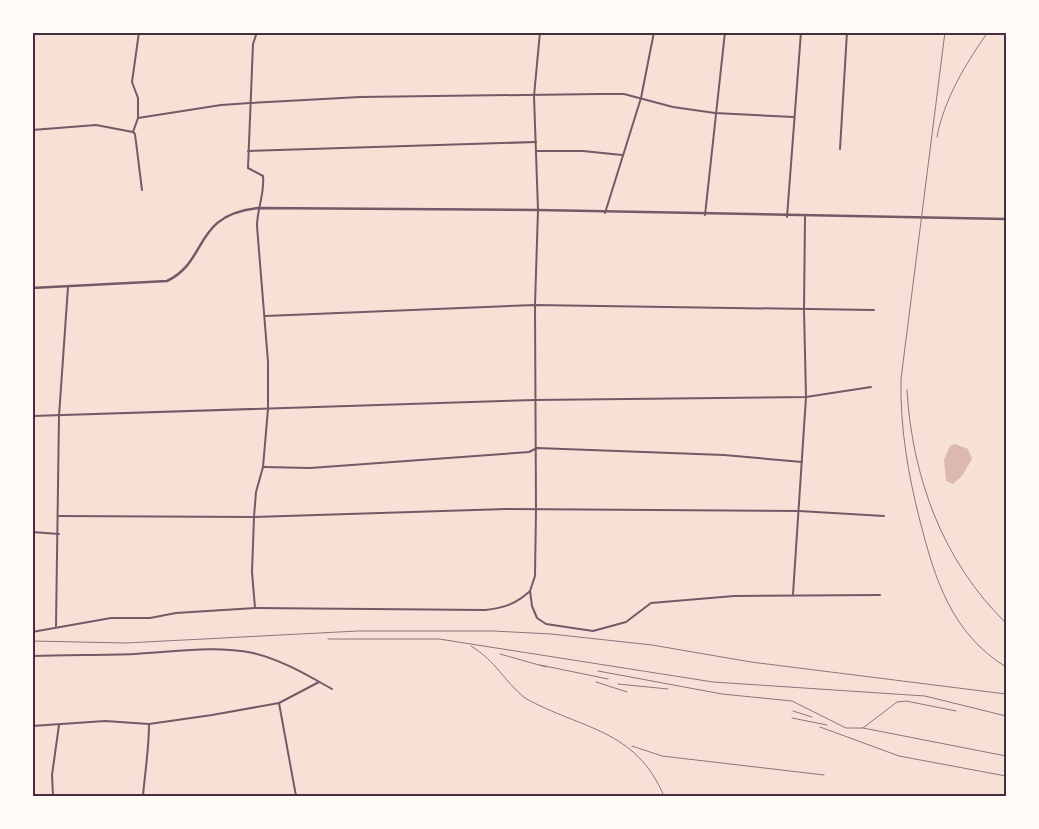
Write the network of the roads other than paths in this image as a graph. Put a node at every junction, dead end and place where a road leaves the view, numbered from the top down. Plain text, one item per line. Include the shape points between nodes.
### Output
1 (139, 32) edge
2 (257, 32) edge
3 (540, 32) edge
4 (654, 32) edge
5 (725, 32) edge
6 (801, 32) edge
7 (847, 32) edge
8 (534, 96) junction
9 (640, 98) junction
10 (250, 103) junction
11 (715, 113) junction
12 (794, 117) junction
13 (138, 118) junction
14 (32, 130) edge
15 (133, 132) junction
16 (536, 142) junction
17 (840, 149) dead end
18 (248, 151) junction
19 (536, 151) junction
20 (622, 155) junction
21 (142, 190) dead end
22 (258, 208) junction
23 (538, 210) junction
24 (605, 213) junction
25 (706, 215) junction
26 (787, 216) junction
27 (805, 217) junction
28 (1006, 219) edge
29 (68, 285) junction
30 (32, 288) edge
31 (535, 305) junction
32 (804, 310) junction
33 (874, 310) dead end
34 (265, 316) junction
35 (871, 387) dead end
36 (806, 397) junction
37 (535, 400) junction
38 (268, 410) junction
39 (32, 416) edge
40 (59, 416) junction
41 (537, 448) junction
42 (802, 462) junction
43 (263, 467) junction
44 (536, 510) junction
45 (799, 511) junction
46 (58, 516) junction
47 (884, 516) dead end
48 (254, 517) junction
49 (32, 532) edge
50 (59, 534) junction
51 (530, 591) junction
52 (793, 595) junction
53 (880, 595) dead end
54 (255, 608) junction
55 (56, 626) junction
56 (32, 632) edge
57 (32, 656) edge
58 (320, 682) junction
59 (332, 689) dead end
60 (278, 703) junction
61 (149, 724) junction
62 (32, 726) edge
63 (59, 726) junction
64 (53, 796) edge
65 (143, 796) edge
66 (296, 796) edge

1 - 13 street via 132,82 138,98
2 - 10 street via 253,44
3 - 8 street
4 - 9 street
5 - 11 street
6 - 12 street
7 - 17 street
8 - 9 street via 624,94
8 - 10 street via 360,97
8 - 16 street
9 - 11 street
9 - 20 street
10 - 13 street
10 - 18 street
11 - 12 street
11 - 25 street
12 - 26 street
13 - 15 street
14 - 15 street via 96,125
15 - 21 street
16 - 18 street
16 - 19 street
18 - 22 street via 248,168 263,176
19 - 20 street
19 - 23 street
20 - 24 street
22 - 23 street
22 - 29 street via 220,220 209,229 182,271 167,281
22 - 34 street via 256,226
23 - 24 street
23 - 31 street
24 - 25 street
25 - 26 street
26 - 27 street
27 - 28 street
27 - 32 street
29 - 30 street
29 - 40 street
31 - 32 street
31 - 34 street
31 - 37 street
32 - 33 street
32 - 36 street
34 - 38 street
35 - 36 street
36 - 37 street
36 - 42 street
37 - 38 street
37 - 41 street
38 - 40 street
38 - 43 street
39 - 40 street
40 - 46 street
41 - 42 street via 724,455
41 - 43 street via 530,452 310,468
41 - 44 street
42 - 45 street
43 - 48 street
44 - 45 street
44 - 48 street
44 - 51 street via 535,576
45 - 47 street
45 - 52 street
46 - 48 street
46 - 50 street
48 - 54 street via 252,572
49 - 50 street
50 - 55 street
51 - 52 street via 537,618 546,624 593,631 626,622 651,603
51 - 54 street via 504,608 462,611
52 - 53 street
54 - 55 street via 176,613 150,618 111,618
55 - 56 street
57 - 58 street via 137,654 205,648 228,650 292,666
58 - 59 street
58 - 60 street
60 - 61 street
60 - 66 street
61 - 63 street via 112,721
61 - 65 street
62 - 63 street
63 - 64 street via 52,775

